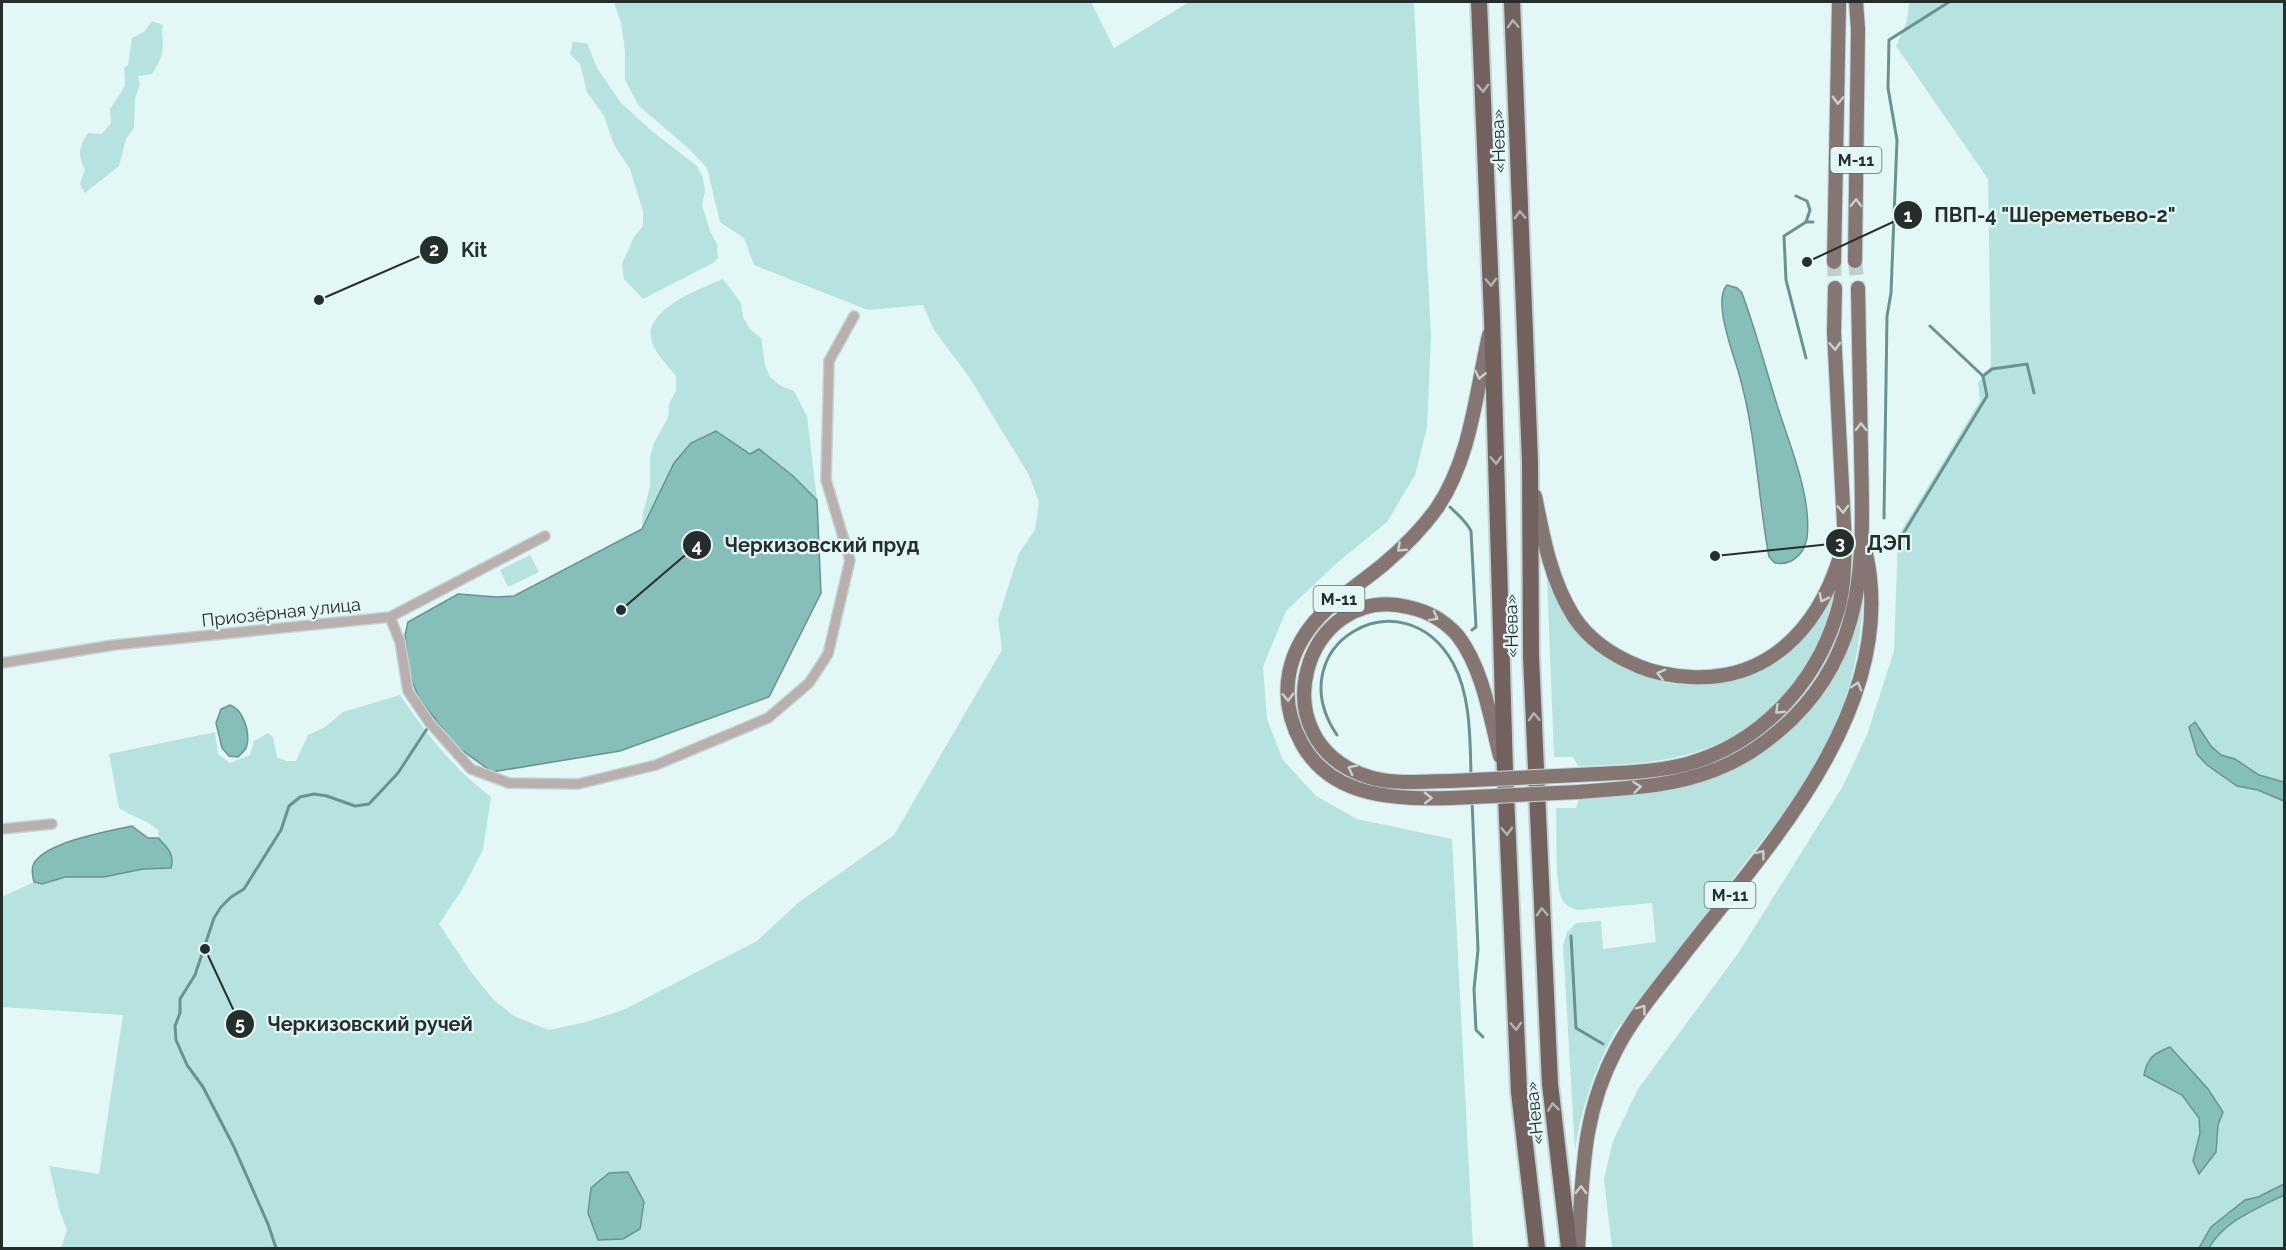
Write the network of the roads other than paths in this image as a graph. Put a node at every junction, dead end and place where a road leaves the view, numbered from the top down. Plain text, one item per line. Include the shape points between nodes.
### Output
1 (1479, 2) edge
2 (1512, 2) edge
3 (1856, 2) edge
4 (1861, 2) edge
5 (1838, 5) edge
6 (1857, 29) junction
7 (1855, 261) tunnel mouth
8 (1834, 262) tunnel mouth
9 (1834, 288) tunnel mouth
10 (1858, 288) tunnel mouth
11 (854, 316) dead end
12 (1492, 318) junction
13 (1530, 462) junction
14 (545, 536) dead end
15 (1863, 538) junction
16 (1845, 544) junction
17 (390, 617) junction
18 (2, 663) edge
19 (1505, 772) junction
20 (52, 825) dead end
21 (2, 829) edge
22 (1537, 1248) edge
23 (1569, 1248) edge
24 (1578, 1248) edge

1 -> 12 highway, «Нева» / М-11
13 -> 2 highway, «Нева» / М-11
3 - 6 main road, М-11
4 - 6 main road, М-11
5 -> 8 main road, М-11
7 -> 6 main road, М-11
9 -> 16 main road, М-11
15 -> 10 main road, М-11
11 - 17 street via 829,361 826,480 850,560 828,654 809,683 768,718 656,765 578,784 508,783 471,769 429,722 408,692 400,642
12 -> 15 main road, М-11, bridge via 1460,465 1438,507 1413,537 1316,621 1297,648 1288,678 1289,711 1304,748 1330,776 1366,793 1388,797 1452,798 1668,784 1739,759 1778,733 1804,708 1822,683 1844,643 1857,598
12 -> 19 highway, «Нева» / М-11
16 -> 13 main road, М-11 via 1815,615 1778,652 1757,666 1729,676 1705,678 1655,672 1624,660 1599,644 1575,618 1559,589 1544,540
23 -> 13 highway, «Нева» / М-11 via 1550,1072 1531,656
14 - 17 street, Приозёрная улица
24 -> 15 main road, М-11 via 1587,1131 1599,1087 1616,1050 1639,1012 1792,815 1817,778 1849,711 1867,648 1871,609
16 -> 19 main road, М-11, bridge via 1837,614 1829,637 1792,697 1767,721 1732,745 1665,769 1451,781 1369,777 1339,762 1326,750 1316,736 1304,703 1307,669 1320,641 1341,620 1368,607 1399,605 1443,622 1456,634 1473,663
17 - 18 street, Приозёрная улица via 114,645
19 -> 22 highway, «Нева» / М-11 via 1519,1092
20 - 21 street

